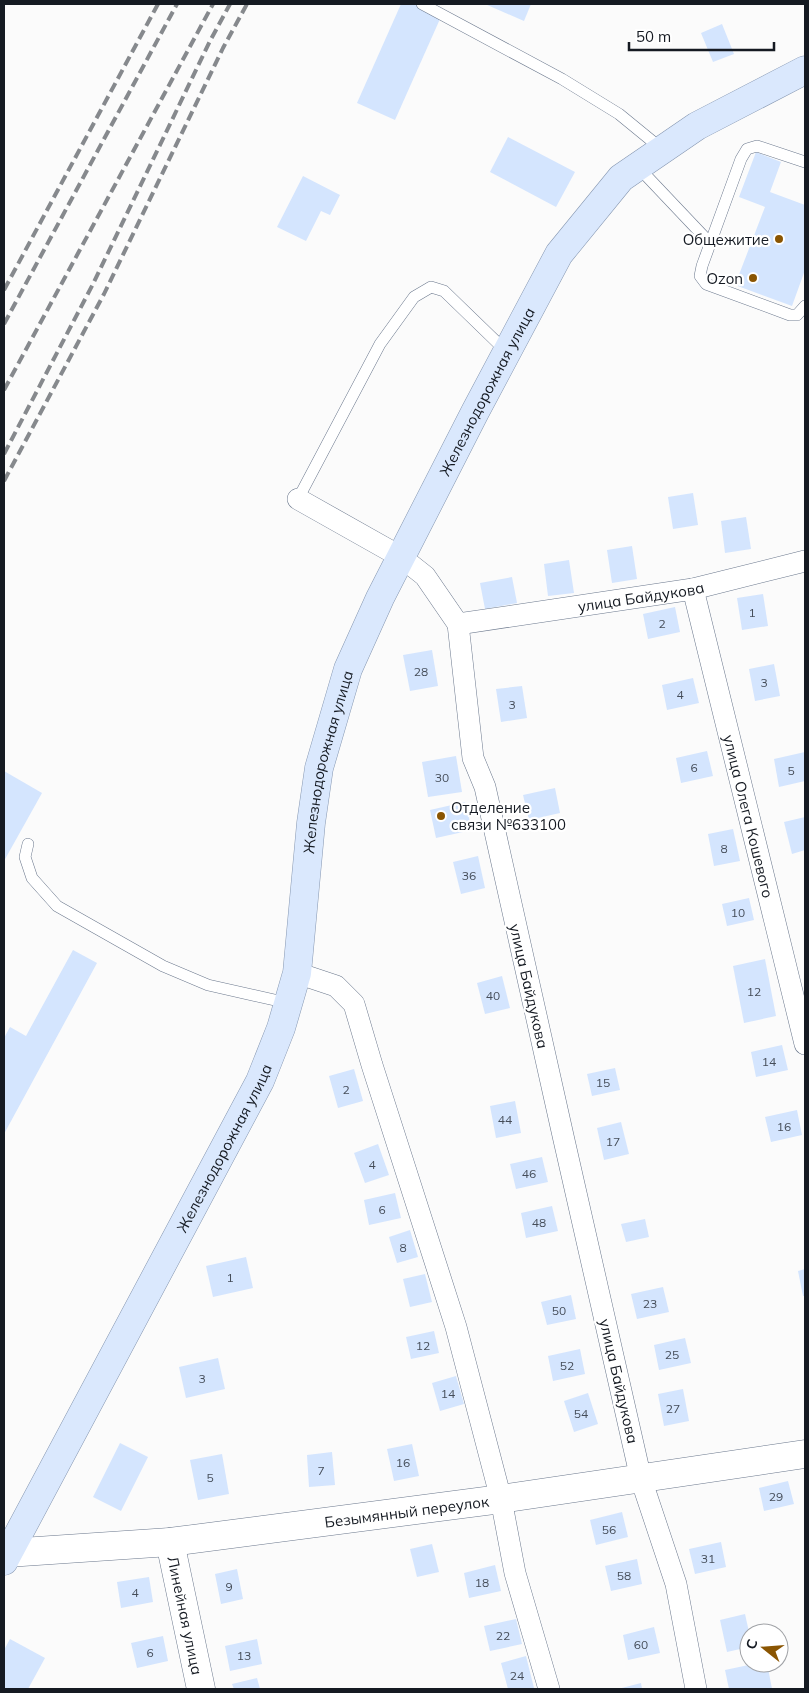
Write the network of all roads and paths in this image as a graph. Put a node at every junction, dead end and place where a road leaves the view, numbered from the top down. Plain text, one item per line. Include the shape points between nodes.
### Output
1 (422, 4) edge
2 (805, 70) edge
3 (663, 150) junction
4 (805, 162) edge
5 (638, 167) junction
6 (710, 243) junction
7 (805, 306) edge
8 (507, 352) junction
9 (298, 499) joint
10 (401, 558) junction
11 (805, 561) edge
12 (692, 589) junction
13 (458, 624) junction
14 (28, 844) dead end
15 (297, 973) junction
16 (288, 1003) junction
17 (805, 1044) edge
18 (805, 1454) edge
19 (642, 1479) junction
20 (501, 1499) junction
21 (170, 1542) junction
22 (6, 1557) edge
23 (200, 1689) edge
24 (549, 1689) edge
25 (696, 1689) edge

1 - 3 lane via 562,79 619,114
2 - 3 main road, Железнодорожная улица via 697,126
3 - 5 main road, Железнодорожная улица
4 - 6 lane via 757,146 747,149
5 - 6 lane
5 - 8 main road, Железнодорожная улица via 621,178 559,254
6 - 7 lane via 700,276 706,284 790,315 797,315
8 - 9 lane via 444,291 431,287 414,297 380,344
8 - 10 main road, Железнодорожная улица
9 - 10 street
10 - 13 street via 425,576
10 - 15 main road, Железнодорожная улица via 348,668 319,768
11 - 12 street, улица Байдукова
12 - 13 street, улица Байдукова
12 - 17 street, улица Олега Кошевого
13 - 19 street, улица Байдукова via 473,758 485,787
14 - 16 lane via 25,857 32,878 57,906 163,966 208,985
15 - 16 main road, Железнодорожная улица
15 - 20 street via 336,986 354,1004 456,1327
16 - 22 main road, Железнодорожная улица via 260,1081
18 - 19 street, Безымянный переулок
19 - 20 street, Безымянный переулок
19 - 25 street, улица Байдукова via 676,1584
20 - 21 street, Безымянный переулок
20 - 24 street via 515,1572
21 - 22 street, Безымянный переулок
21 - 23 street, Линейная улица

